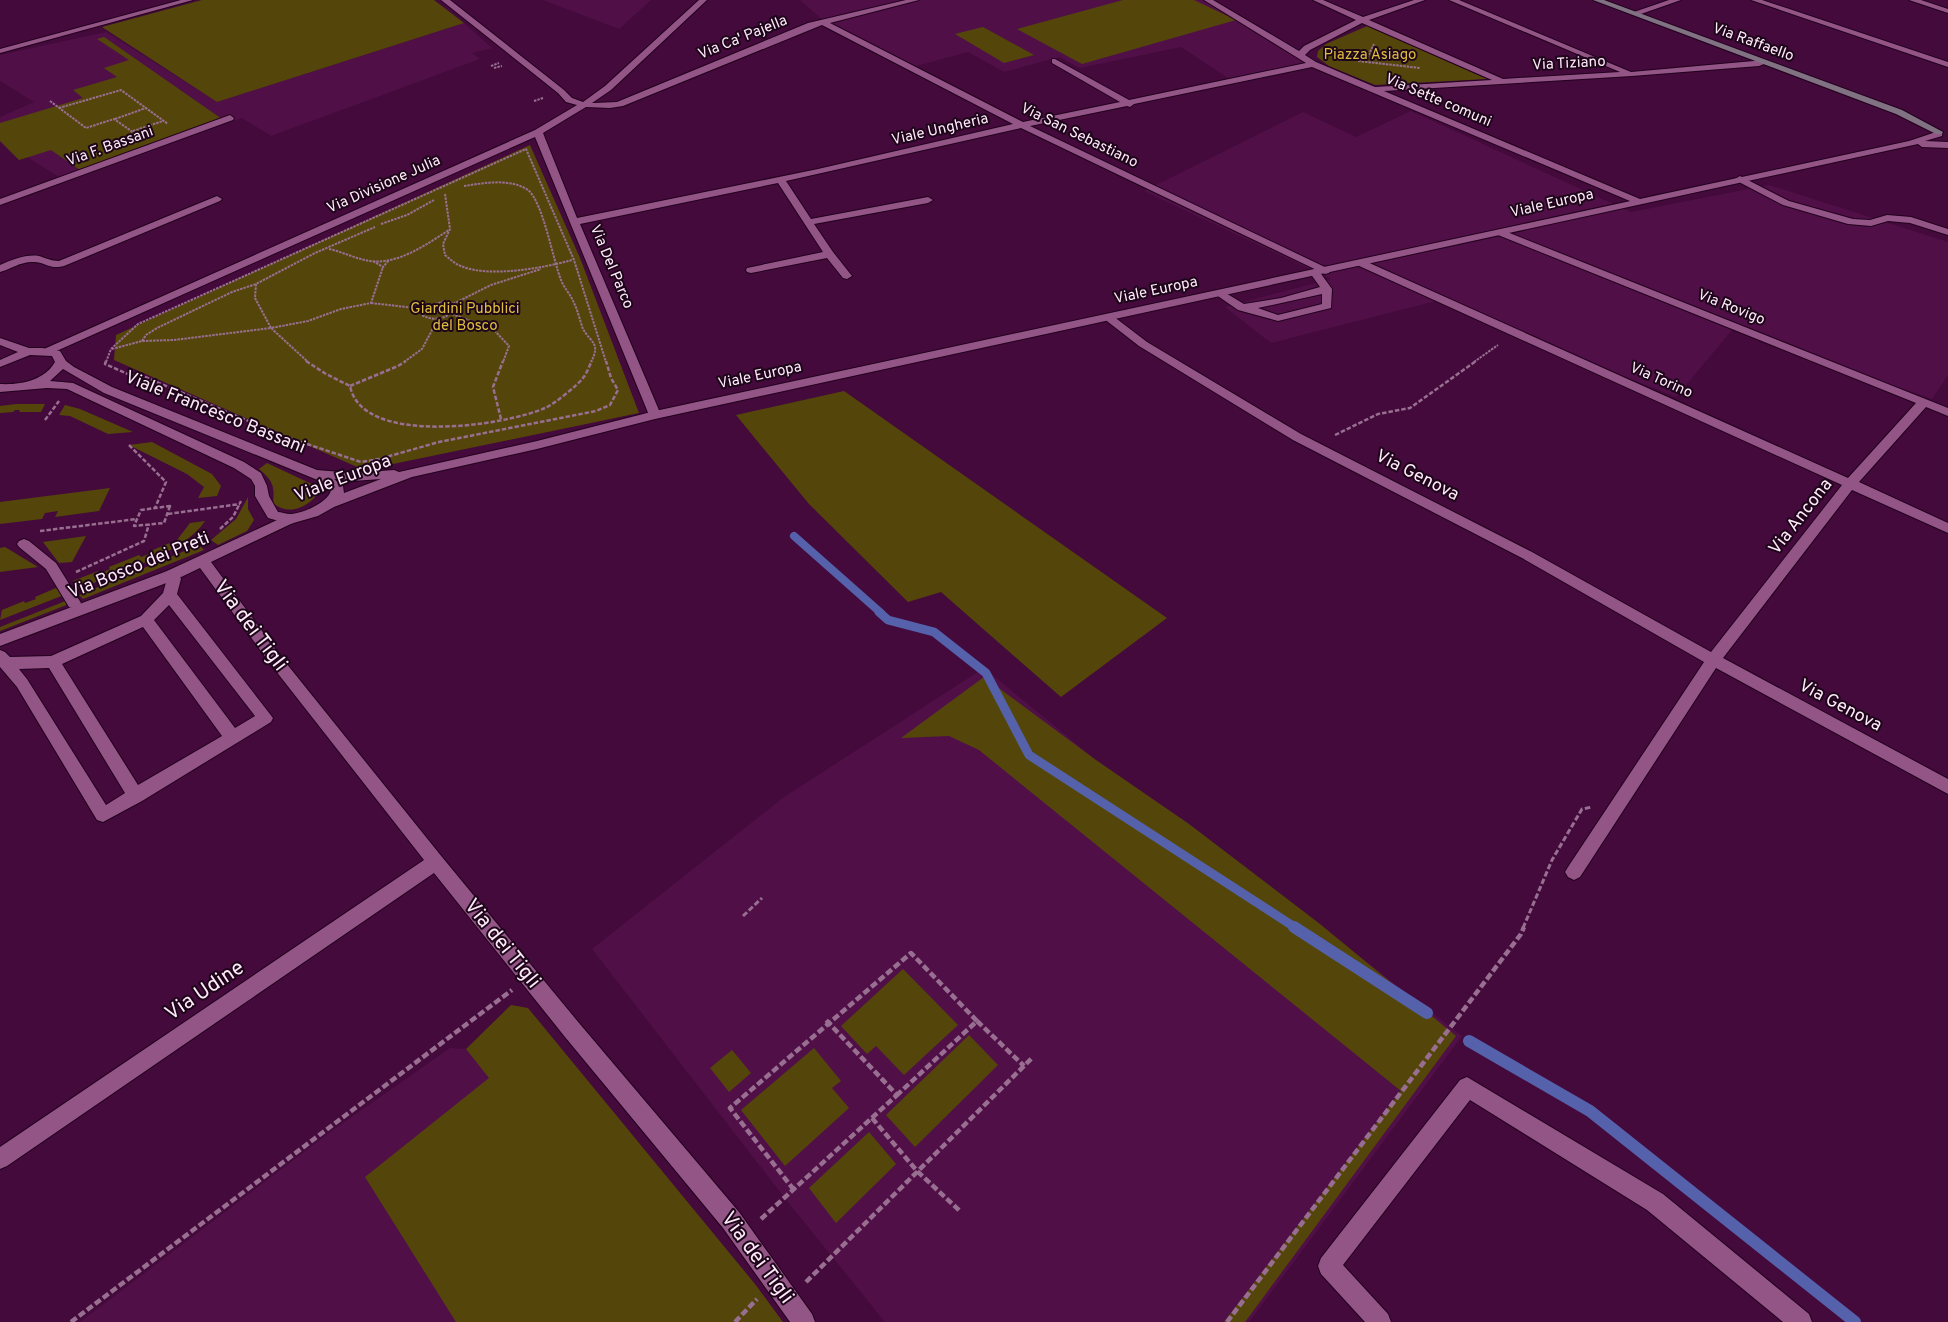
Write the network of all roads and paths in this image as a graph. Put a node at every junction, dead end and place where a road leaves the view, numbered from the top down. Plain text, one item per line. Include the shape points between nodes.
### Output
1 (189, 0) edge
2 (445, 0) edge
3 (703, 0) edge
4 (915, 0) edge
5 (1208, 0) edge
6 (1317, 0) edge
7 (1421, 0) edge
8 (1453, 0) edge
9 (1597, 0) edge
10 (1677, 0) edge
11 (1755, 0) edge
12 (1912, 0) edge
13 (1946, 0) edge
14 (1925, 4) junction
15 (1948, 11) edge
16 (1635, 13) junction
17 (1362, 20) junction
18 (823, 22) junction
19 (1379, 27) junction
20 (0, 51) edge
21 (1300, 55) junction
22 (1055, 61) dead end
23 (1765, 62) junction
24 (1313, 64) junction
25 (1948, 65) edge
26 (1326, 69) junction
27 (1632, 74) junction
28 (1502, 81) junction
29 (1374, 89) junction
30 (50, 102) dead end
31 (585, 104) junction
32 (1130, 104) junction
33 (59, 108) junction
34 (146, 108) junction
35 (230, 118) dead end
36 (114, 119) junction
37 (163, 121) junction
38 (1022, 125) junction
39 (1944, 130) edge
40 (132, 131) junction
41 (538, 132) junction
42 (184, 135) junction
43 (1948, 143) edge
44 (1911, 144) junction
45 (152, 146) junction
46 (780, 179) junction
47 (1740, 179) junction
48 (459, 188) dead end
49 (451, 192) dead end
50 (217, 199) dead end
51 (436, 199) dead end
52 (928, 200) dead end
53 (0, 202) edge
54 (1637, 202) junction
55 (574, 222) junction
56 (809, 222) junction
57 (450, 229) junction
58 (1948, 232) edge
59 (1502, 233) junction
60 (328, 249) junction
61 (829, 254) junction
62 (390, 259) junction
63 (372, 261) junction
64 (563, 262) dead end
65 (556, 263) junction
66 (1361, 263) junction
67 (383, 267) junction
68 (548, 267) junction
69 (0, 269) edge
70 (751, 270) dead end
71 (1320, 272) junction
72 (847, 276) dead end
73 (256, 284) junction
74 (1327, 289) junction
75 (1220, 294) junction
76 (371, 302) junction
77 (453, 304) junction
78 (1242, 308) junction
79 (424, 309) junction
80 (452, 314) junction
81 (1110, 318) junction
82 (438, 319) junction
83 (271, 328) junction
84 (1514, 332) junction
85 (0, 341) edge
86 (142, 341) junction
87 (106, 344) dead end
88 (111, 349) junction
89 (48, 351) junction
90 (28, 352) junction
91 (62, 362) junction
92 (0, 364) edge
93 (27, 386) junction
94 (350, 386) junction
95 (0, 388) edge
96 (50, 401) dead end
97 (59, 401) junction
98 (66, 402) dead end
99 (1924, 402) junction
100 (1948, 412) edge
101 (655, 415) junction
102 (501, 419) junction
103 (45, 420) dead end
104 (129, 445) dead end
105 (1314, 445) junction
106 (313, 472) junction
107 (409, 473) junction
108 (1850, 484) junction
109 (242, 495) dead end
110 (240, 504) junction
111 (329, 504) junction
112 (155, 508) junction
113 (167, 514) junction
114 (137, 519) junction
115 (290, 519) junction
116 (149, 524) junction
117 (1948, 528) edge
118 (219, 530) dead end
119 (28, 538) joint
120 (203, 562) junction
121 (172, 575) junction
122 (60, 580) junction
123 (170, 595) junction
124 (74, 603) dead end
125 (146, 620) junction
126 (0, 640) edge
127 (4, 659) edge
128 (1713, 660) junction
129 (53, 662) junction
130 (233, 738) junction
131 (1948, 787) edge
132 (136, 796) junction
133 (1620, 801) junction
134 (436, 862) junction
135 (1574, 872) dead end
136 (762, 898) dead end
137 (743, 916) dead end
138 (529, 978) junction
139 (871, 980) dead end
140 (875, 985) junction
141 (825, 1019) dead end
142 (977, 1021) junction
143 (829, 1024) junction
144 (1033, 1057) dead end
145 (1024, 1066) junction
146 (897, 1095) junction
147 (872, 1118) junction
148 (0, 1159) edge
149 (917, 1171) junction
150 (794, 1190) junction
151 (961, 1212) dead end
152 (742, 1236) junction
153 (774, 1281) junction
154 (787, 1300) junction
155 (71, 1322) edge
156 (735, 1322) edge
157 (804, 1322) edge
158 (1226, 1322) edge
159 (1380, 1322) edge
160 (1802, 1322) edge

1 - 20 street
2 - 31 street, Via Ca' Pajella via 561,92 566,100
3 - 31 street, Via Divisione Julia via 609,87
4 - 18 street, Via Ca' Pajella
5 - 21 street, Via Sette comuni
6 - 17 street
7 - 17 street
8 - 27 street
9 - 16 main road, Via Raffaello
10 - 16 street
11 - 25 street
12 - 14 street
13 - 14 street
14 - 15 street
16 - 23 main road, Via Raffaello
17 - 19 street
17 - 21 street via 1307,48
18 - 31 street, Via Ca' Pajella via 616,105
18 - 38 street, Via San Sebastiano
19 - 26 path via 1370,30 1374,44 1367,58
19 - 28 street
21 - 24 street, Via Sette comuni
22 - 32 street
23 - 27 street, Via Tiziano
23 - 39 main road, Via Raffaello
24 - 26 street, Via Sette comuni
24 - 32 street, Viale Ungheria
26 - 29 street, Via Sette comuni
27 - 28 street, Via Tiziano
28 - 29 street, Via Tiziano
29 - 54 street, Via Sette comuni
30 - 33 path
31 - 41 street, Via Divisione Julia
32 - 38 street, Viale Ungheria
33 - 34 path via 121,90
33 - 36 path via 86,128
34 - 36 path
34 - 37 path
35 - 42 street, Via F. Bassani
36 - 40 path
37 - 40 path
37 - 42 path
38 - 46 street, Viale Ungheria
38 - 71 street, Via San Sebastiano
39 - 43 main road, Viale Europa
39 - 44 street, Viale Europa
40 - 45 path
41 - 55 street, Via Del Parco
41 - 89 street, Via Divisione Julia
42 - 45 street, Via F. Bassani
43 - 44 street, Viale Europa
44 - 47 street, Viale Europa
45 - 53 street, Via F. Bassani
46 - 55 street, Viale Ungheria
46 - 56 street
47 - 54 street, Viale Europa
47 - 58 street via 1786,203 1852,222 1872,223 1887,218 1911,220
48 - 65 path via 495,182 530,191 538,205
49 - 57 path via 444,195
50 - 69 street via 60,264 49,264 35,258
51 - 60 path
52 - 56 street
54 - 59 street, Viale Europa
55 - 101 street, Via Del Parco
56 - 61 street
57 - 62 path via 423,247
57 - 68 path via 444,255 460,266 481,272
59 - 66 street, Viale Europa
59 - 99 street, Via Rovigo
60 - 63 path
60 - 73 path
61 - 70 street
61 - 72 street
62 - 63 path
62 - 67 path
63 - 67 path
64 - 65 path
65 - 68 path
65 - 102 path via 584,330 594,341 596,353 583,378 546,408
66 - 71 street, Viale Europa
66 - 84 street, Via Torino
67 - 76 path
68 - 77 path via 492,285
71 - 74 street
71 - 75 street, Viale Europa
73 - 83 path via 255,298
73 - 86 path via 157,328
74 - 78 street
74 - 78 street via 1327,306 1278,318
75 - 78 street
75 - 81 street, Viale Europa
76 - 79 path
76 - 83 path via 308,321
77 - 79 path via 435,302
77 - 80 path via 456,308
79 - 82 path via 422,315
80 - 82 path
80 - 102 path via 494,330 508,346 493,388
81 - 101 street, Viale Europa
81 - 105 street, Via Genova via 1142,344
82 - 94 path via 422,348 398,366
83 - 86 path
83 - 94 path via 318,369
84 - 105 path via 1410,408 1378,414
84 - 108 street, Via Torino
85 - 90 street
86 - 88 path
87 - 88 path
88 - 88 path via 105,364 130,375 145,377 286,437 361,462 439,442 596,411 610,405 618,390 574,260 526,149 138,324
89 - 90 street
89 - 91 street, Viale Francesco Bassani via 56,353
90 - 92 street
91 - 93 street, Viale Francesco Bassani via 47,378
91 - 106 street, Viale Francesco Bassani via 108,390
93 - 95 street, Viale Francesco Bassani
93 - 115 street, Viale Francesco Bassani via 68,386 239,465 256,476 273,515
94 - 102 path via 352,396 364,409 394,422 452,428
96 - 97 path
97 - 98 path
97 - 103 path
99 - 100 street, Via Rovigo
99 - 108 street, Via Ancona
101 - 107 street, Viale Europa
104 - 112 path via 166,482
105 - 128 street, Via Genova via 1527,555
106 - 107 street, Viale Europa via 353,477
106 - 111 street, Viale Francesco Bassani via 338,489 337,496
107 - 111 street, Viale Europa
108 - 117 street, Via Torino
108 - 128 street, Via Ancona
109 - 110 path
110 - 113 path
110 - 118 path via 230,521
111 - 115 street, Viale Europa via 313,513
112 - 113 path via 170,506
112 - 114 path via 141,510
113 - 116 path via 164,523
114 - 116 path via 134,526
114 - 119 path
115 - 120 street, Via Bosco dei Preti
116 - 122 path via 144,541
119 - 122 street
120 - 121 street, Via Bosco dei Preti
120 - 134 street, Via dei Tigli via 277,662
121 - 123 street
121 - 126 street, Via Bosco dei Preti
122 - 124 street
123 - 125 street
123 - 130 street via 265,718
125 - 129 street
125 - 130 street
127 - 129 street
127 - 132 street via 103,815
128 - 131 street, Via Genova
128 - 133 street
129 - 132 street
130 - 132 street
133 - 135 street
133 - 158 path via 1582,809 1552,860 1521,934
134 - 138 street, Via dei Tigli
134 - 148 street, Via Udine
136 - 137 path
138 - 152 street, Via dei Tigli
138 - 155 path
139 - 140 path
140 - 142 path via 912,953
140 - 143 path
141 - 143 path
142 - 145 path
142 - 146 path
143 - 146 path
143 - 150 path via 730,1108
144 - 145 path
145 - 149 path
146 - 147 path
147 - 149 path
147 - 150 path
149 - 151 path
149 - 154 path
150 - 152 path
152 - 153 street, Via dei Tigli
153 - 154 street, Via dei Tigli
153 - 156 path
154 - 157 street, Via dei Tigli
159 - 160 street via 1329,1266 1467,1087 1655,1202

